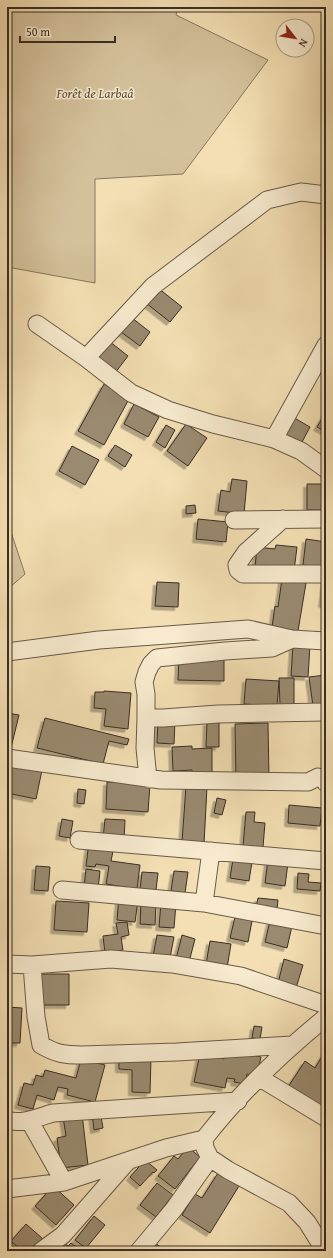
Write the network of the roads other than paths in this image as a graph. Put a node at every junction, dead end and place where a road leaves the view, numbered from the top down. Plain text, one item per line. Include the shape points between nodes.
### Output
1 (326, 195) edge
2 (37, 324) dead end
3 (326, 345) edge
4 (86, 358) junction
5 (274, 439) junction
6 (326, 469) edge
7 (326, 518) edge
8 (283, 519) junction
9 (234, 520) dead end
10 (326, 574) edge
11 (292, 639) junction
12 (326, 641) edge
13 (7, 652) edge
14 (326, 712) edge
15 (146, 718) junction
16 (7, 758) edge
17 (148, 778) junction
18 (326, 780) edge
19 (79, 840) dead end
20 (212, 851) junction
21 (326, 861) edge
22 (62, 890) dead end
23 (204, 903) junction
24 (326, 926) edge
25 (7, 964) edge
26 (32, 965) junction
27 (326, 1005) edge
28 (323, 1025) edge
29 (292, 1045) junction
30 (260, 1078) junction
31 (238, 1101) junction
32 (326, 1118) edge
33 (7, 1120) edge
34 (29, 1120) junction
35 (204, 1139) junction
36 (210, 1158) junction
37 (127, 1162) junction
38 (64, 1182) junction
39 (7, 1189) edge
40 (41, 1251) edge
41 (139, 1251) edge
42 (325, 1251) edge

1 - 4 street via 301,192 267,200 153,286
2 - 4 street
3 - 5 street
4 - 5 street via 131,393 168,410
5 - 6 street via 302,451
7 - 8 street
8 - 9 street
8 - 10 street via 246,552 237,565 238,570 242,574
11 - 12 street
11 - 13 street via 248,629 99,640
11 - 15 street via 272,648 157,658 151,664 144,682
14 - 15 street
15 - 17 street
16 - 17 street
17 - 18 street via 308,782 318,777
19 - 20 street
20 - 21 street
20 - 23 street
22 - 23 street
23 - 24 street
25 - 26 street
26 - 27 street via 111,959 172,964 241,976
26 - 29 street via 41,1044 52,1051 66,1055 82,1055
28 - 29 street
29 - 30 street
30 - 31 street
30 - 32 street
31 - 34 street via 53,1113
31 - 35 street
33 - 34 street
34 - 38 street
35 - 36 street
35 - 37 street via 166,1148
36 - 41 street
36 - 42 street via 289,1203 307,1222
37 - 38 street
37 - 40 street via 64,1235
38 - 39 street

